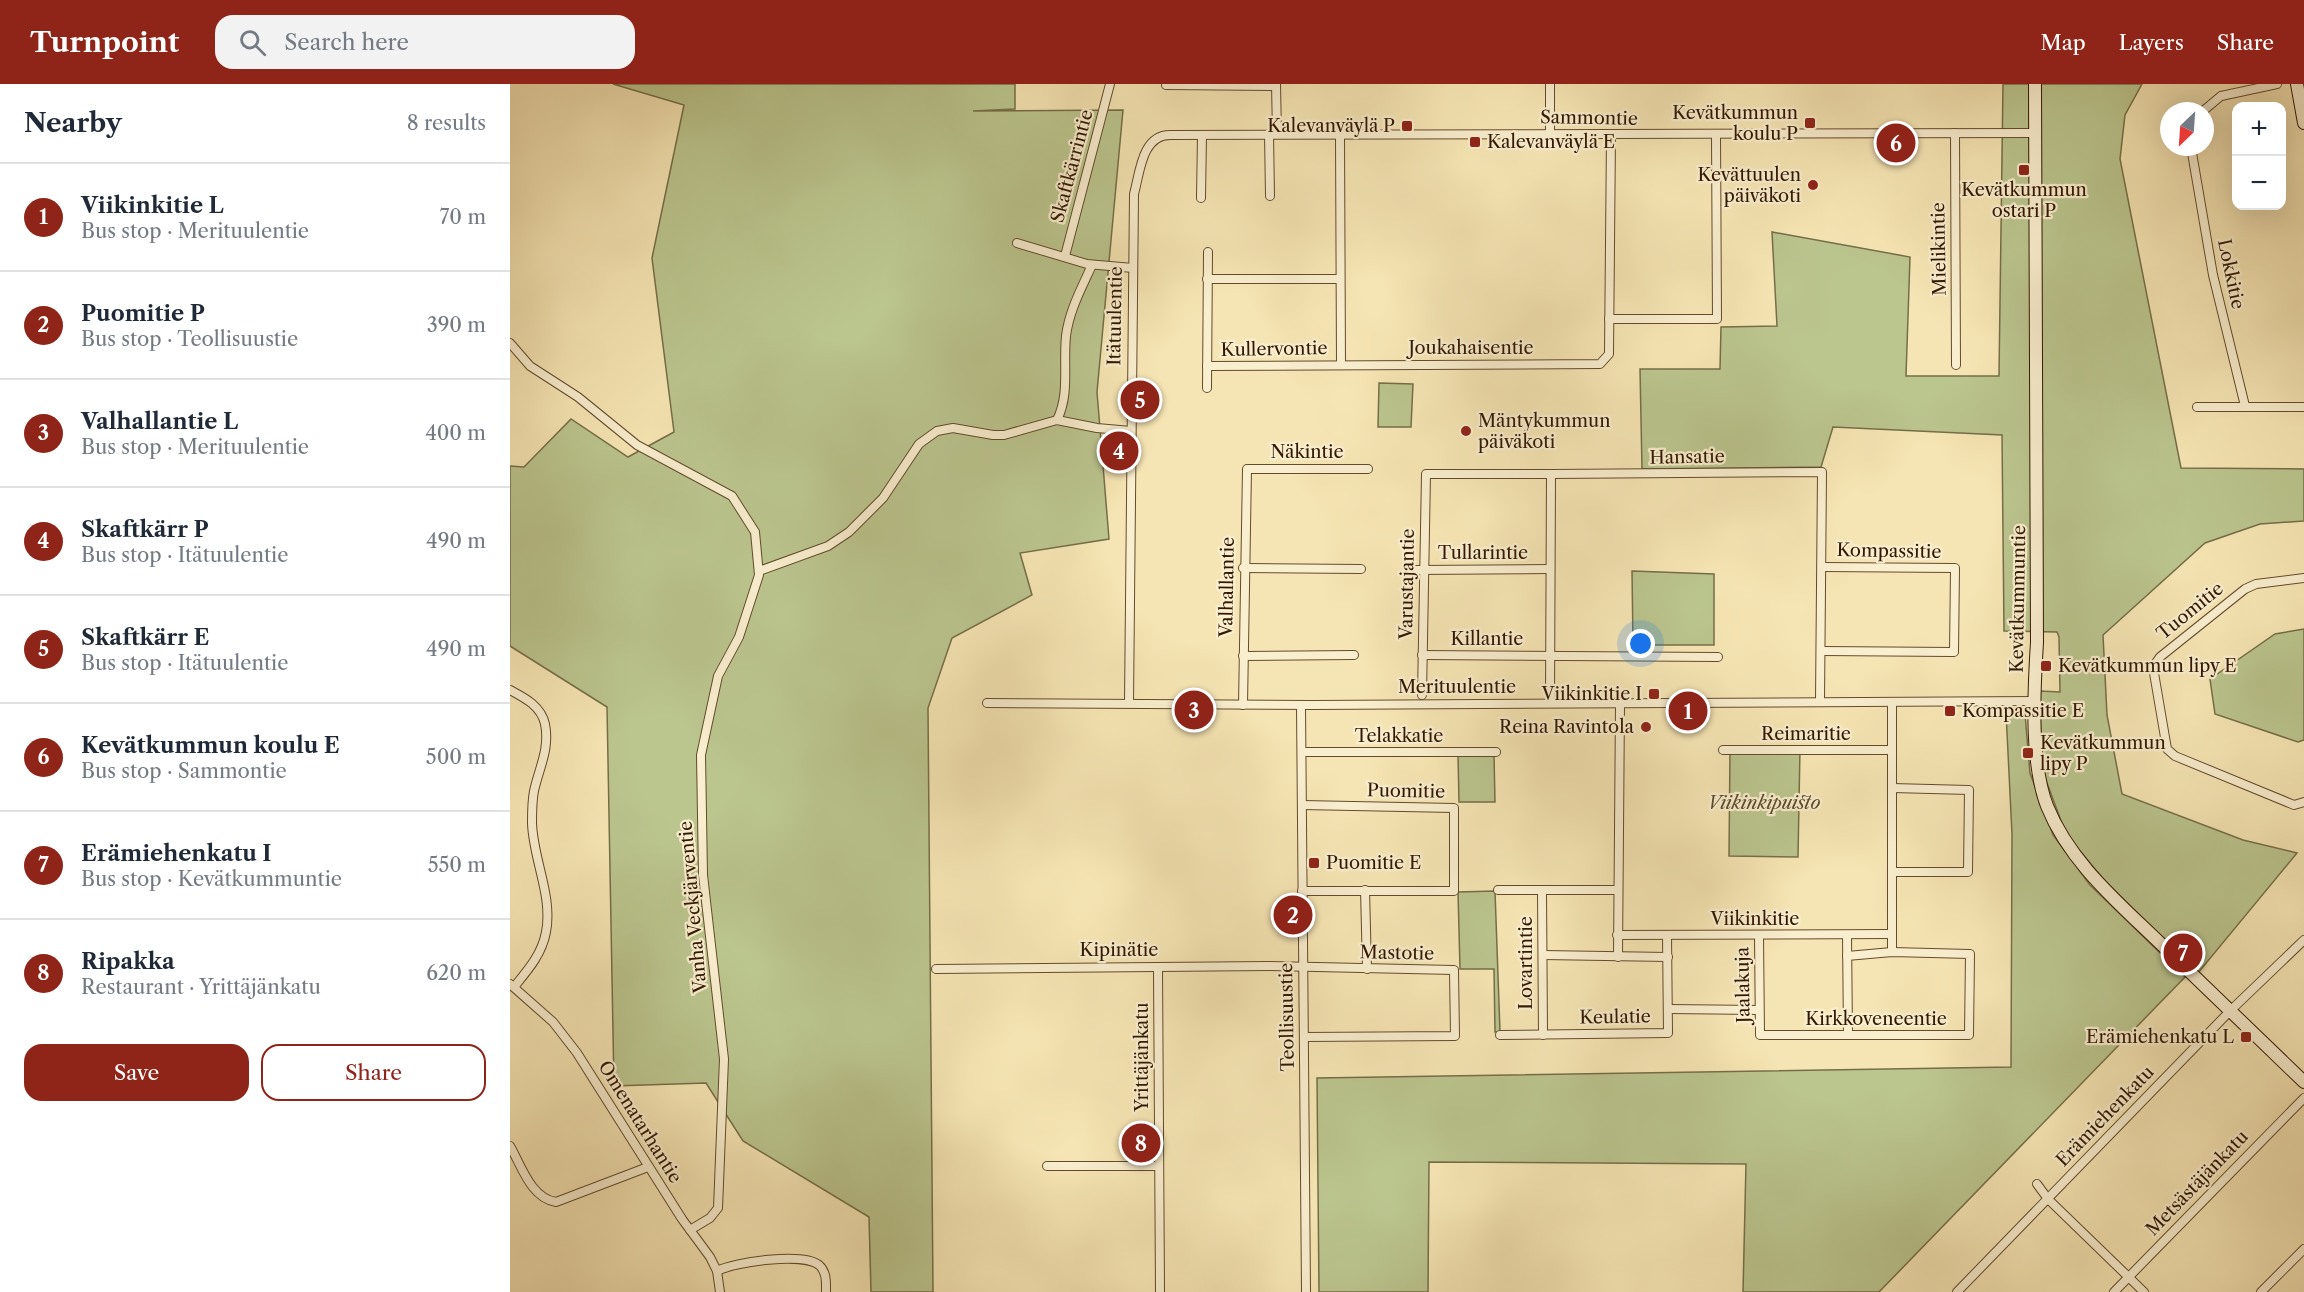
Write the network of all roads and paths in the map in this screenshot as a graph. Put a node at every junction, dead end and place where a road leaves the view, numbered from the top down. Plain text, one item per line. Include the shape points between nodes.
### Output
1 (1110, 84) edge
2 (1550, 84) edge
3 (2035, 84) edge
4 (2277, 84) edge
5 (2296, 84) edge
6 (1166, 85) edge
7 (1276, 85) edge
8 (2214, 102) edge
9 (2304, 123) edge
10 (1955, 133) junction
11 (2035, 133) junction
12 (1273, 134) junction
13 (1550, 134) junction
14 (1202, 135) junction
15 (1340, 135) junction
16 (1611, 135) junction
17 (1716, 135) junction
18 (1147, 147) joint
19 (2193, 156) edge
20 (1270, 196) dead end
21 (1201, 198) dead end
22 (1017, 243) dead end
23 (1208, 252) dead end
24 (1065, 256) junction
25 (1092, 265) junction
26 (1133, 268) junction
27 (1208, 279) junction
28 (1340, 279) junction
29 (1609, 319) junction
30 (510, 343) edge
31 (1341, 365) junction
32 (1956, 365) dead end
33 (1207, 366) junction
34 (1207, 388) dead end
35 (2245, 406) junction
36 (2197, 407) dead end
37 (2304, 407) edge
38 (1057, 420) junction
39 (1131, 431) junction
40 (1246, 469) joint
41 (1368, 469) dead end
42 (1551, 474) junction
43 (1822, 567) junction
44 (1243, 568) junction
45 (1361, 569) dead end
46 (1550, 569) junction
47 (1419, 570) junction
48 (759, 571) junction
49 (2304, 578) edge
50 (1821, 651) junction
51 (1354, 655) dead end
52 (1422, 655) junction
53 (1243, 656) junction
54 (1551, 656) junction
55 (1718, 657) dead end
56 (510, 690) edge
57 (1422, 695) dead end
58 (1820, 701) junction
59 (2035, 701) junction
60 (1892, 702) junction
61 (987, 703) dead end
62 (1129, 703) junction
63 (1550, 703) junction
64 (1620, 704) junction
65 (1243, 705) junction
66 (1301, 705) junction
67 (1723, 750) dead end
68 (1890, 750) junction
69 (1302, 752) junction
70 (1496, 752) dead end
71 (1892, 788) junction
72 (2304, 802) edge
73 (1302, 806) junction
74 (1892, 872) junction
75 (1365, 890) junction
76 (1498, 890) dead end
77 (1617, 890) junction
78 (1302, 891) junction
79 (1542, 891) junction
80 (1892, 934) junction
81 (1617, 935) junction
82 (1667, 935) junction
83 (1847, 935) junction
84 (1759, 936) junction
85 (2304, 940) edge
86 (1892, 952) junction
87 (1543, 955) junction
88 (1847, 956) junction
89 (1618, 957) junction
90 (1668, 957) junction
91 (1158, 967) junction
92 (1302, 968) junction
93 (936, 969) dead end
94 (1367, 969) junction
95 (512, 985) edge
96 (1668, 1009) junction
97 (1760, 1010) junction
98 (2230, 1011) junction
99 (1500, 1035) dead end
100 (1543, 1035) junction
101 (1760, 1035) joint
102 (1848, 1035) junction
103 (1304, 1036) junction
104 (2304, 1082) edge
105 (2304, 1098) edge
106 (510, 1146) edge
107 (1047, 1166) dead end
108 (1158, 1166) junction
109 (648, 1167) junction
110 (2037, 1184) dead end
111 (2048, 1199) junction
112 (690, 1230) junction
113 (2304, 1249) edge
114 (717, 1271) junction
115 (2129, 1277) junction
116 (720, 1292) edge
117 (826, 1292) edge
118 (1160, 1292) edge
119 (1306, 1292) edge
120 (1957, 1292) edge
121 (2114, 1292) edge
122 (2144, 1292) edge
123 (2261, 1292) edge

1 - 24 street, Skaftkärrintie
2 - 13 street
3 - 11 street, Kevätkummuntie
4 - 8 street via 2221,96
5 - 9 street
6 - 7 street
7 - 12 street
10 - 11 street, Sammontie
10 - 17 street, Sammontie
10 - 32 street, Mielikintie
11 - 59 street, Kevätkummuntie
12 - 14 street, Sammontie
12 - 15 street, Sammontie
12 - 20 street
13 - 15 street, Sammontie
13 - 16 street, Sammontie
14 - 18 street, Sammontie via 1161,135
14 - 21 street
15 - 28 street
16 - 17 street, Sammontie
16 - 29 street, Joukahaisentie
17 - 29 street via 1717,319
18 - 26 street, Itätuulentie via 1134,194
19 - 35 street, Lokkitie via 2213,274
22 - 24 street
23 - 27 street, Kullervontie
24 - 25 street
25 - 26 street
25 - 38 street via 1066,336 1064,399
26 - 39 street, Itätuulentie
27 - 28 street
27 - 33 street, Kullervontie
28 - 31 street
29 - 31 street, Joukahaisentie via 1609,354 1600,364
30 - 48 street, Vanha Veckjärventie via 530,366 578,397 637,445 732,496 755,531
31 - 33 street, Kullervontie
33 - 34 street, Kullervontie
35 - 36 street
35 - 37 street
38 - 39 street via 1097,429
38 - 48 street via 1004,435 953,428 937,431 919,444 883,498 849,532 828,546
39 - 62 street, Itätuulentie
40 - 41 street, Näkintie
40 - 44 street, Valhallantie
42 - 43 street, Hansatie via 1822,472
42 - 46 street
42 - 47 street, Varustajantie via 1426,474
43 - 50 street, Hansatie
43 - 50 street, Kompassitie via 1955,568 1954,652
44 - 45 street
44 - 53 street, Valhallantie
46 - 47 street, Tullarintie
46 - 54 street
47 - 52 street, Varustajantie
48 - 112 street, Vanha Veckjärventie via 739,637 718,676 701,755 703,875 724,1059 718,1208
49 - 72 street, Tuomitie via 2245,589 2160,657 2154,674 2167,749 2175,756 2294,805
50 - 58 street, Hansatie
51 - 53 street
52 - 54 street, Killantie
52 - 57 street, Varustajantie
53 - 65 street, Valhallantie
54 - 55 street, Killantie
54 - 63 street
56 - 95 street via 527,698 541,712 547,745 534,792 532,820 546,905 546,933 533,964
58 - 60 street, Merituulentie
58 - 64 street, Merituulentie
59 - 60 street, Merituulentie
59 - 98 street, Kevätkummuntie via 2042,784 2062,837 2101,885
60 - 68 street
61 - 62 street, Merituulentie
62 - 65 street, Merituulentie
63 - 64 street, Merituulentie
63 - 66 street, Merituulentie
64 - 77 street
65 - 66 street, Merituulentie
66 - 69 street, Teollisuustie
67 - 68 street, Reimaritie
68 - 71 street
69 - 70 street, Telakkatie
69 - 73 street, Teollisuustie
71 - 74 street
71 - 74 street via 1969,790 1968,872
73 - 75 street, Puomitie via 1454,808 1454,891
73 - 78 street, Teollisuustie
74 - 80 street
75 - 78 street, Puomitie
75 - 94 street
76 - 79 street
77 - 79 street
77 - 81 street
78 - 92 street, Teollisuustie
79 - 87 street, Lovartintie
80 - 83 street, Viikinkitie
80 - 86 street
81 - 82 street, Viikinkitie
81 - 89 street
82 - 84 street, Viikinkitie
82 - 90 street, Keulatie
83 - 84 street, Viikinkitie
83 - 88 street
84 - 97 street, Jaalakuja
85 - 98 street, Erämiehenkatu
86 - 88 street, Kirkkoveneentie
86 - 102 street, Kirkkoveneentie via 1970,954 1969,1035
87 - 89 street
87 - 100 street, Lovartintie
88 - 102 street
89 - 90 street
90 - 96 street, Keulatie
91 - 92 street, Kipinätie
91 - 93 street, Kipinätie
91 - 108 street, Yrittäjänkatu
92 - 94 street, Mastotie
92 - 103 street, Teollisuustie
94 - 103 street, Mastotie via 1454,970 1455,1036
95 - 109 street, Omenatarhantie via 553,1022 577,1053
96 - 97 street
96 - 100 street, Keulatie via 1668,1033
97 - 101 street, Jaalakuja
98 - 104 street, Kevätkummuntie
98 - 111 street, Erämiehenkatu
99 - 100 street, Keulatie
101 - 102 street, Kirkkoveneentie
103 - 119 street, Teollisuustie
105 - 115 street, Metsästäjänkatu
106 - 109 street via 537,1193 556,1202
107 - 108 street
108 - 118 street, Yrittäjänkatu
109 - 112 street, Omenatarhantie
110 - 111 street
111 - 115 street
111 - 120 street, Erämiehenkatu
112 - 114 street, Omenatarhantie
113 - 123 street
114 - 116 street, Omenatarhantie
114 - 117 street via 729,1265 762,1261 813,1261 825,1274
115 - 121 street, Metsästäjänkatu
115 - 122 street

